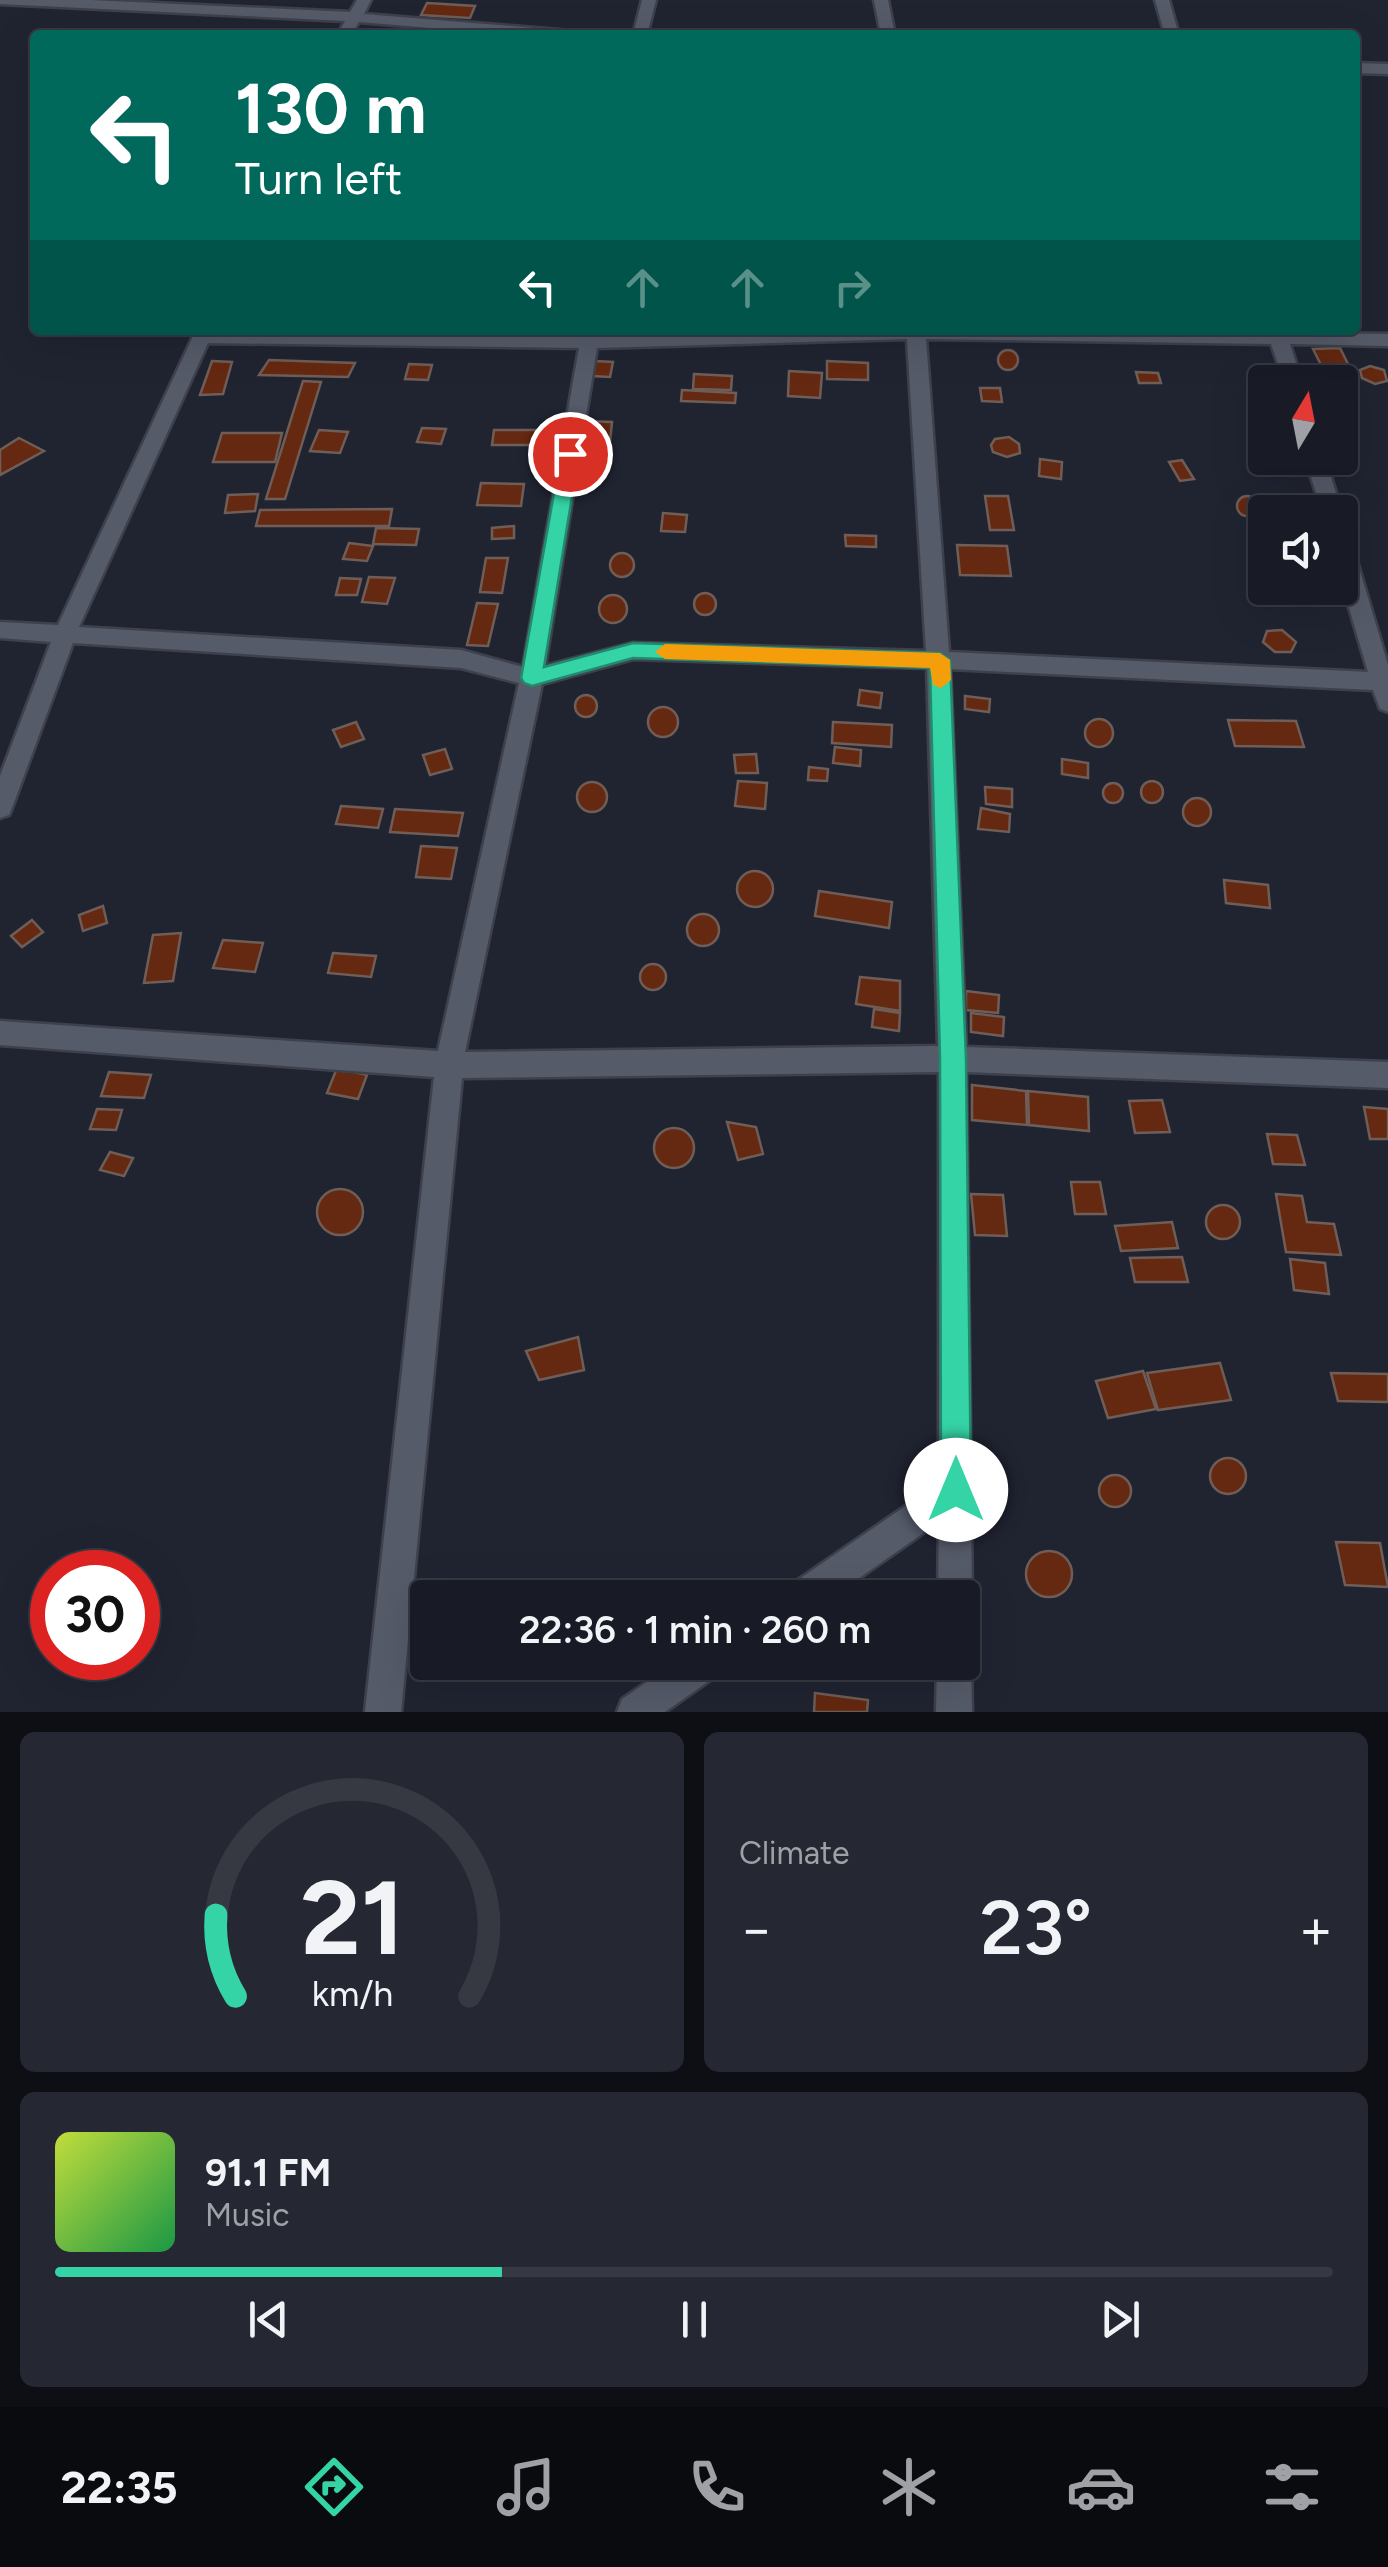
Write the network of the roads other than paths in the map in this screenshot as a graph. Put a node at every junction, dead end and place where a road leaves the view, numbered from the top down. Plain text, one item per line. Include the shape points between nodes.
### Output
1 (0, 0) edge
2 (364, 0) edge
3 (650, 0) edge
4 (881, 0) edge
5 (1162, 0) edge
6 (352, 17) junction
7 (346, 30) edge
8 (510, 30) edge
9 (641, 30) edge
10 (887, 30) edge
11 (1171, 30) edge
12 (1360, 68) edge
13 (1388, 70) edge
14 (204, 335) edge
15 (397, 335) edge
16 (672, 335) edge
17 (916, 335) edge
18 (1278, 335) edge
19 (590, 336) edge
20 (1388, 340) edge
21 (1287, 365) edge
22 (1358, 599) edge
23 (0, 630) edge
24 (66, 632) junction
25 (940, 660) junction
26 (532, 678) junction
27 (1386, 689) edge
28 (0, 808) edge
29 (0, 1032) edge
30 (953, 1059) junction
31 (449, 1065) junction
32 (1388, 1075) edge
33 (956, 1490) junction
34 (827, 1580) edge
35 (955, 1580) edge
36 (681, 1680) edge
37 (954, 1680) edge
38 (383, 1712) edge
39 (635, 1712) edge
40 (954, 1712) edge

1 - 6 street
2 - 6 street
3 - 9 street
4 - 10 street
5 - 11 street
6 - 7 street
6 - 8 street
12 - 13 street
14 - 24 street
15 - 19 street
16 - 19 street
17 - 25 street
18 - 20 street
18 - 21 street
19 - 26 street
22 - 27 street
23 - 24 street
24 - 26 street via 461,660
24 - 28 street
25 - 26 street via 633,651
25 - 27 street
25 - 30 street
26 - 31 street
29 - 31 street
30 - 31 street
30 - 32 street
30 - 33 street
31 - 38 street
33 - 34 street
33 - 35 street
36 - 39 street
37 - 40 street

